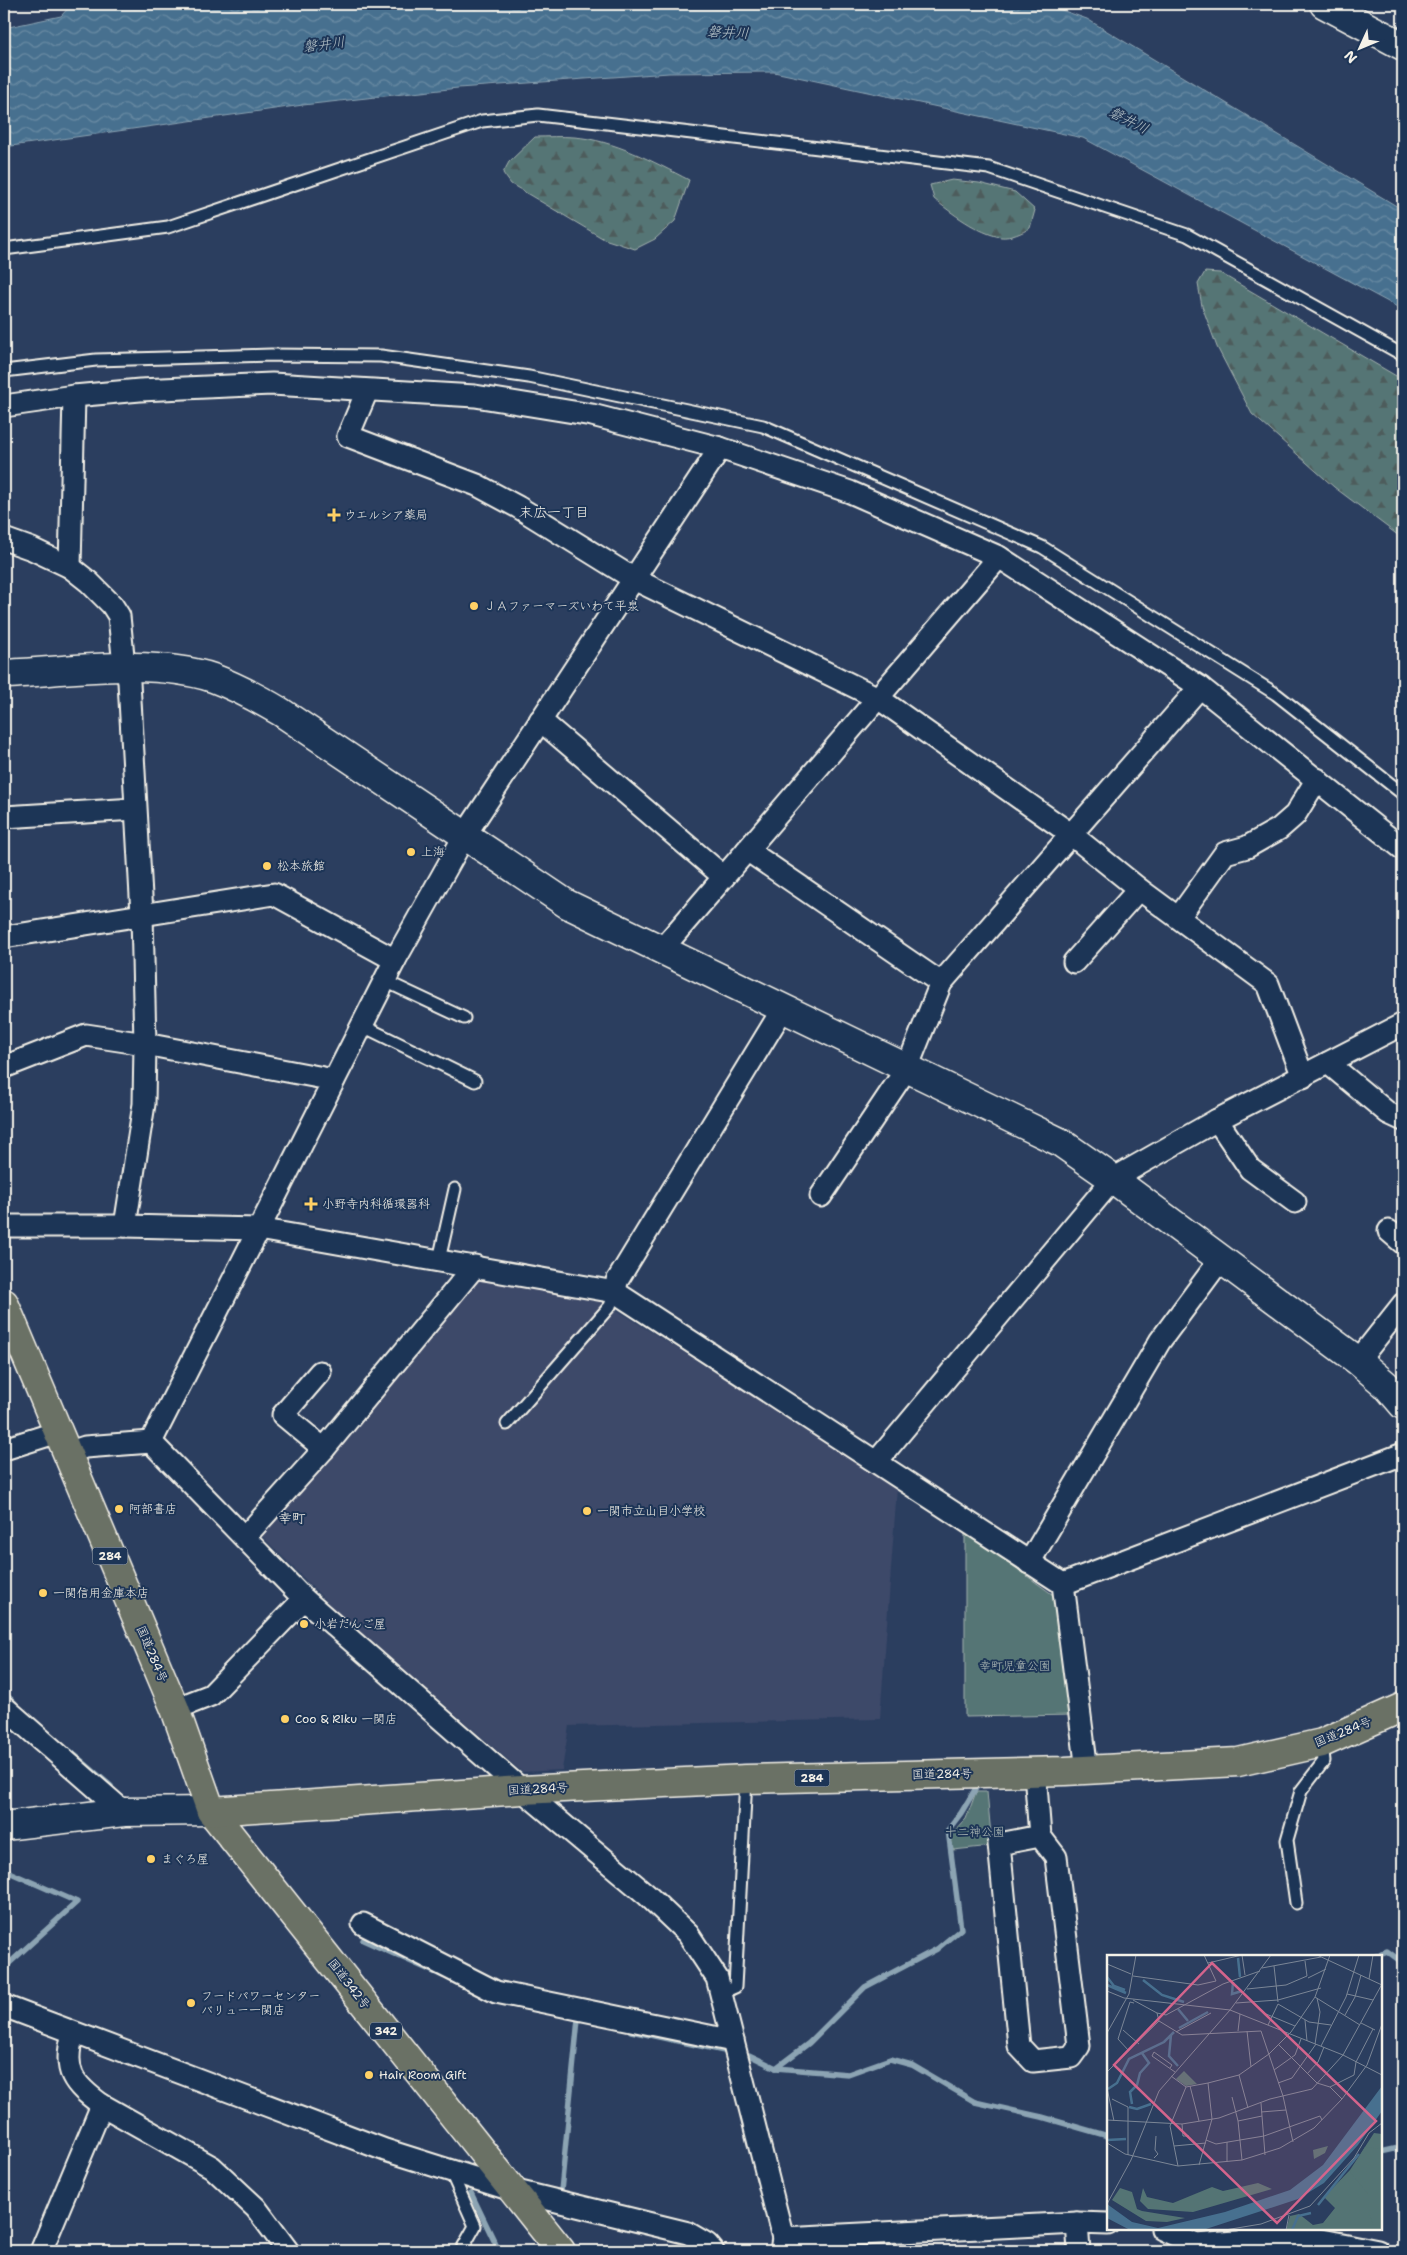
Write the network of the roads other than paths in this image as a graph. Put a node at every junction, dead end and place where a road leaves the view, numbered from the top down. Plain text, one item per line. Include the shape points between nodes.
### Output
1 (1324, 4) edge
2 (1403, 46) edge
3 (4, 249) edge
4 (1403, 355) edge
5 (4, 371) edge
6 (367, 391) junction
7 (74, 396) junction
8 (4, 406) edge
9 (720, 448) junction
10 (4, 539) edge
11 (999, 557) junction
12 (70, 567) junction
13 (634, 579) junction
14 (126, 668) junction
15 (4, 674) edge
16 (1200, 687) junction
17 (878, 698) junction
18 (540, 720) junction
19 (1318, 779) junction
20 (1403, 794) edge
21 (135, 810) junction
22 (4, 817) edge
23 (464, 835) junction
24 (1072, 835) junction
25 (1403, 849) edge
26 (747, 850) junction
27 (724, 877) junction
28 (1139, 889) junction
29 (142, 914) junction
30 (1179, 917) junction
31 (4, 937) edge
32 (662, 949) junction
33 (395, 960) junction
34 (1074, 962) dead end
35 (385, 980) junction
36 (942, 983) junction
37 (784, 1007) junction
38 (464, 1018) dead end
39 (1403, 1024) edge
40 (363, 1026) junction
41 (146, 1044) junction
42 (1328, 1063) junction
43 (4, 1067) edge
44 (907, 1068) junction
45 (1302, 1077) junction
46 (334, 1080) junction
47 (475, 1081) dead end
48 (1217, 1120) junction
49 (1403, 1120) edge
50 (1113, 1179) junction
51 (455, 1189) dead end
52 (821, 1196) dead end
53 (1295, 1202) dead end
54 (4, 1226) edge
55 (125, 1226) junction
56 (258, 1229) junction
57 (439, 1260) junction
58 (1220, 1260) junction
59 (474, 1266) junction
60 (615, 1292) junction
61 (4, 1303) edge
62 (1403, 1304) edge
63 (1358, 1361) junction
64 (320, 1372) dead end
65 (1403, 1405) edge
66 (507, 1424) dead end
67 (62, 1442) junction
68 (151, 1442) junction
69 (4, 1449) edge
70 (324, 1449) junction
71 (1403, 1454) edge
72 (877, 1461) junction
73 (245, 1537) junction
74 (1029, 1563) junction
75 (1063, 1584) junction
76 (304, 1599) junction
77 (4, 1707) edge
78 (1403, 1707) edge
79 (175, 1709) junction
80 (1322, 1743) junction
81 (1087, 1770) junction
82 (1035, 1772) junction
83 (746, 1779) junction
84 (522, 1790) junction
85 (211, 1811) junction
86 (124, 1812) junction
87 (4, 1826) edge
88 (1040, 1836) junction
89 (1296, 1903) dead end
90 (363, 1924) dead end
91 (721, 1993) junction
92 (4, 2006) edge
93 (73, 2034) junction
94 (733, 2041) junction
95 (102, 2105) junction
96 (450, 2170) junction
97 (512, 2190) junction
98 (1077, 2223) junction
99 (1107, 2224) edge
100 (1164, 2230) edge
101 (809, 2244) edge
102 (782, 2245) edge
103 (1321, 2245) edge
104 (1197, 2248) edge
105 (41, 2251) edge
106 (288, 2251) edge
107 (461, 2251) edge
108 (561, 2251) edge
109 (713, 2251) edge
110 (1079, 2251) edge
111 (1378, 2251) edge

1 - 2 street
3 - 4 lane via 168,227 482,121 538,115 989,168 1187,236
5 - 20 lane via 96,360 271,355 381,356 529,377 763,426 1042,546 1276,694
6 - 7 street via 272,384
6 - 9 street via 494,399 592,415
6 - 13 street via 348,436 477,485 518,506
7 - 8 street
7 - 12 street
9 - 11 street via 850,492
9 - 13 street
10 - 12 street
11 - 16 street
11 - 17 street
12 - 14 street via 103,595 120,616
13 - 17 street
13 - 18 street
14 - 15 street
14 - 21 street
14 - 23 street via 174,670 211,678 246,692
16 - 19 street
16 - 24 street
17 - 24 street
17 - 26 street
18 - 23 street
18 - 27 street
19 - 25 street
19 - 30 street via 1295,815 1278,829 1247,847 1225,854
21 - 22 street
21 - 29 street
23 - 32 street via 567,904
23 - 33 street
24 - 28 street
24 - 36 street
26 - 27 street
26 - 36 street
27 - 32 street
28 - 30 street
28 - 34 street
29 - 31 street
29 - 33 street via 274,894
29 - 41 street
30 - 45 street via 1268,984
32 - 37 street
33 - 35 street
35 - 38 lane
35 - 40 street
36 - 44 street
37 - 44 street
37 - 60 street via 617,1281
39 - 42 street
40 - 46 street
40 - 47 lane
41 - 43 street via 86,1035
41 - 46 street
41 - 55 street via 144,1104
42 - 45 street
42 - 49 street via 1388,1113
44 - 50 street via 1060,1142
44 - 52 street
45 - 48 street
46 - 56 street
48 - 50 street
48 - 53 street via 1250,1169
50 - 58 street
50 - 72 street
51 - 57 lane
54 - 55 street
55 - 56 street
56 - 57 street
56 - 68 street
57 - 59 street
58 - 63 street
58 - 74 street via 1160,1342
59 - 60 street
59 - 70 street
60 - 66 lane via 610,1306
60 - 72 street
61 - 67 highway, 国道284号 / 284
62 - 63 street
63 - 65 street
64 - 70 street via 283,1416
67 - 68 street via 85,1447
67 - 69 street
67 - 79 highway, 国道284号 / 284
68 - 73 street
70 - 73 street
71 - 75 street
72 - 74 street
73 - 76 street
74 - 75 street
75 - 81 street
76 - 79 street via 211,1695
76 - 84 street
77 - 86 street
78 - 80 highway, 国道284号 / 284
79 - 85 highway, 国道284号 / 284
80 - 81 highway, 国道284号 / 284 via 1238,1762
80 - 89 lane via 1324,1761 1301,1791 1287,1840
81 - 82 highway, 国道284号 / 284
82 - 83 highway, 国道284号 / 284
82 - 88 street
83 - 84 highway, 国道284号 / 284
83 - 91 lane via 736,1987
84 - 85 highway, 国道284号 / 284
84 - 91 street via 647,1894 688,1934 717,1978
85 - 86 street
85 - 97 highway, 国道342号 / 342
86 - 87 street
88 - 88 street via 1056,1857 1079,2046 1071,2057 1033,2061 1019,2046 1000,1844
90 - 94 street via 496,1992
91 - 94 street
92 - 93 street
93 - 95 street via 69,2048 71,2075 82,2090
93 - 96 street via 385,2150
94 - 102 street
95 - 105 street
95 - 106 street via 212,2167 256,2208
96 - 97 street
96 - 107 lane via 476,2226
97 - 108 highway, 国道342号 / 342
97 - 109 street via 688,2233
98 - 99 street
98 - 101 street
98 - 110 street
100 - 104 street
101 - 102 street
103 - 104 street via 1276,2239
103 - 111 street

